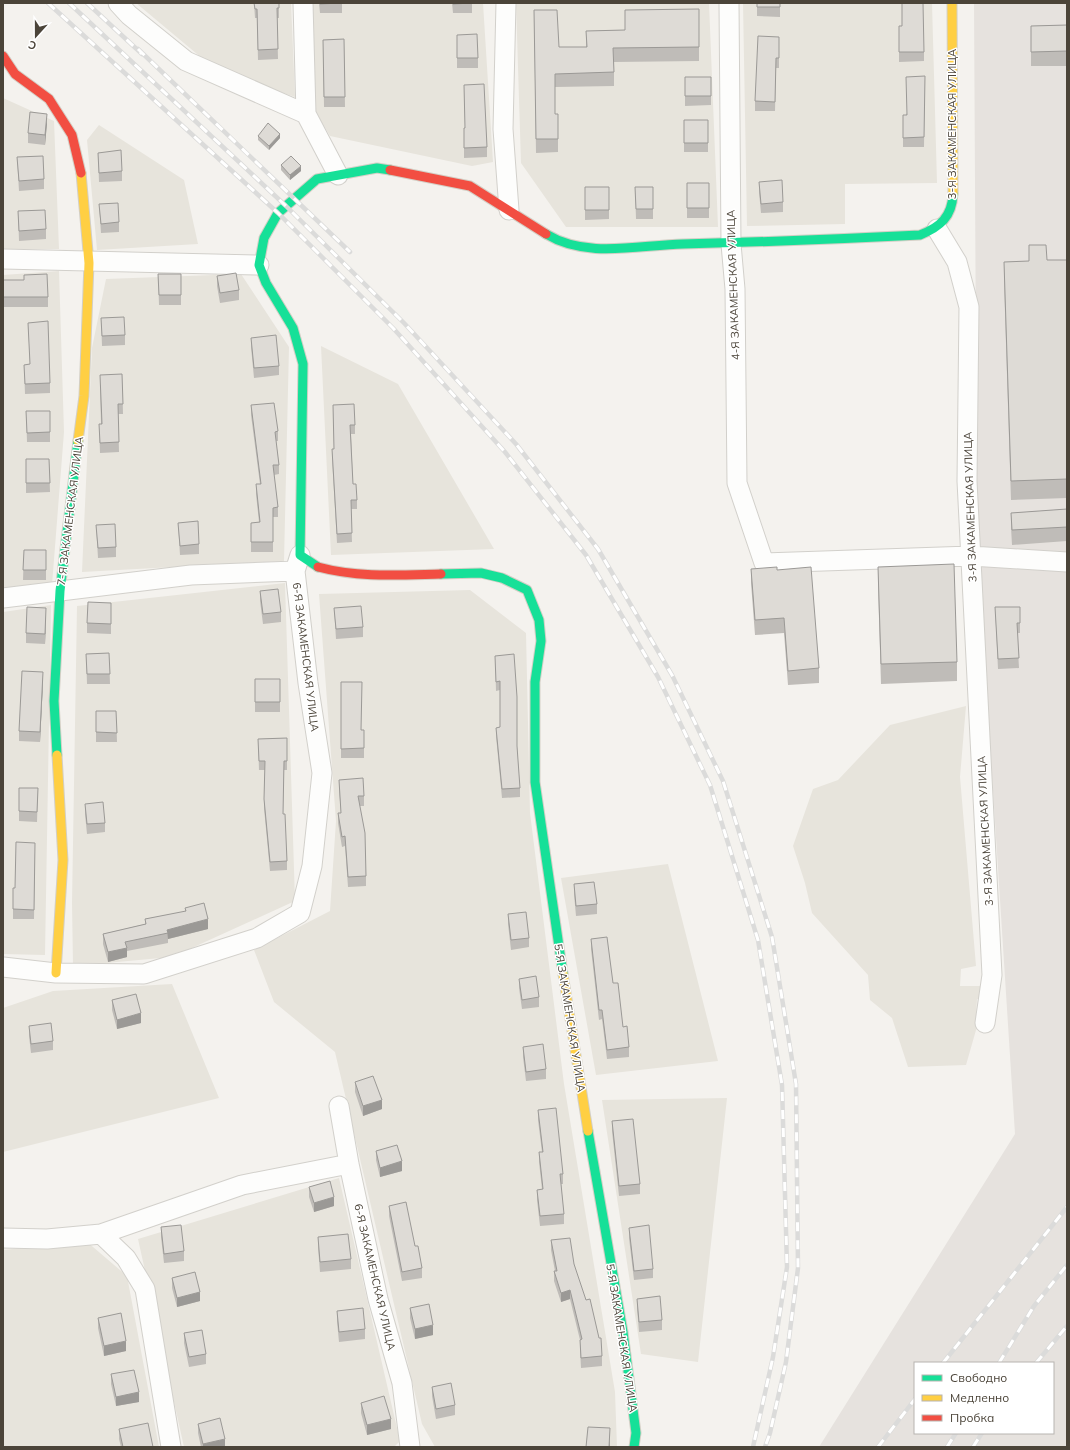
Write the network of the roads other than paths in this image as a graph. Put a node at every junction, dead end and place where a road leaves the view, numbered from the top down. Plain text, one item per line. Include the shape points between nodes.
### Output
1 (118, 3) edge
2 (303, 3) edge
3 (506, 3) edge
4 (729, 3) edge
5 (952, 3) edge
6 (3, 56) edge
7 (9, 73) edge
8 (306, 114) junction
9 (338, 175) junction
10 (508, 210) junction
11 (937, 229) junction
12 (731, 244) junction
13 (3, 259) edge
14 (88, 263) junction
15 (259, 265) junction
16 (971, 556) junction
17 (1067, 562) edge
18 (298, 563) junction
19 (60, 591) junction
20 (3, 598) edge
21 (3, 967) edge
22 (56, 973) junction
23 (985, 1023) dead end
24 (339, 1106) dead end
25 (349, 1164) junction
26 (101, 1234) junction
27 (3, 1238) edge
28 (171, 1447) edge
29 (410, 1447) edge
30 (634, 1447) edge

1 - 8 street via 186,61
2 - 8 street
3 - 10 street via 503,129
4 - 12 street, 4-Я ЗАКАМЕНСКАЯ УЛИЦА
5 - 11 street, 3-Я ЗАКАМЕНСКАЯ УЛИЦА via 953,196 950,215
6 - 7 street, 7-Я ЗАКАМЕНСКАЯ УЛИЦА
7 - 14 street, 7-Я ЗАКАМЕНСКАЯ УЛИЦА via 49,99 72,135 82,176
8 - 9 street
9 - 10 street via 377,168 470,186
9 - 15 street via 317,179 278,213 264,238
10 - 12 street via 555,239 584,247 608,249
11 - 12 street via 913,236
11 - 16 street, 3-Я ЗАКАМЕНСКАЯ УЛИЦА via 957,262 969,307 967,481
12 - 16 street, 4-Я ЗАКАМЕНСКАЯ УЛИЦА via 735,289 737,483 764,563
13 - 14 street
14 - 15 street
14 - 19 street, 7-Я ЗАКАМЕНСКАЯ УЛИЦА via 84,396
15 - 18 street, 6-Я ЗАКАМЕНСКАЯ УЛИЦА via 293,328 303,364
16 - 17 street
16 - 23 street, 3-Я ЗАКАМЕНСКАЯ УЛИЦА via 992,975
18 - 19 street
18 - 22 street, 6-Я ЗАКАМЕНСКАЯ УЛИЦА via 308,683 322,773 312,866 300,913 257,938 144,974
18 - 30 street, 5-Я ЗАКАМЕНСКАЯ УЛИЦА via 340,573 378,576 481,573 502,578 527,590 539,620 541,641 535,682 535,782 566,998 623,1332 636,1433
19 - 20 street
19 - 22 street, 7-Я ЗАКАМЕНСКАЯ УЛИЦА via 54,701 63,860
21 - 22 street
24 - 25 street, 6-Я ЗАКАМЕНСКАЯ УЛИЦА
25 - 26 street via 242,1185
25 - 29 street, 6-Я ЗАКАМЕНСКАЯ УЛИЦА via 378,1299 402,1383
26 - 27 street via 47,1239
26 - 28 street via 126,1258 145,1289

